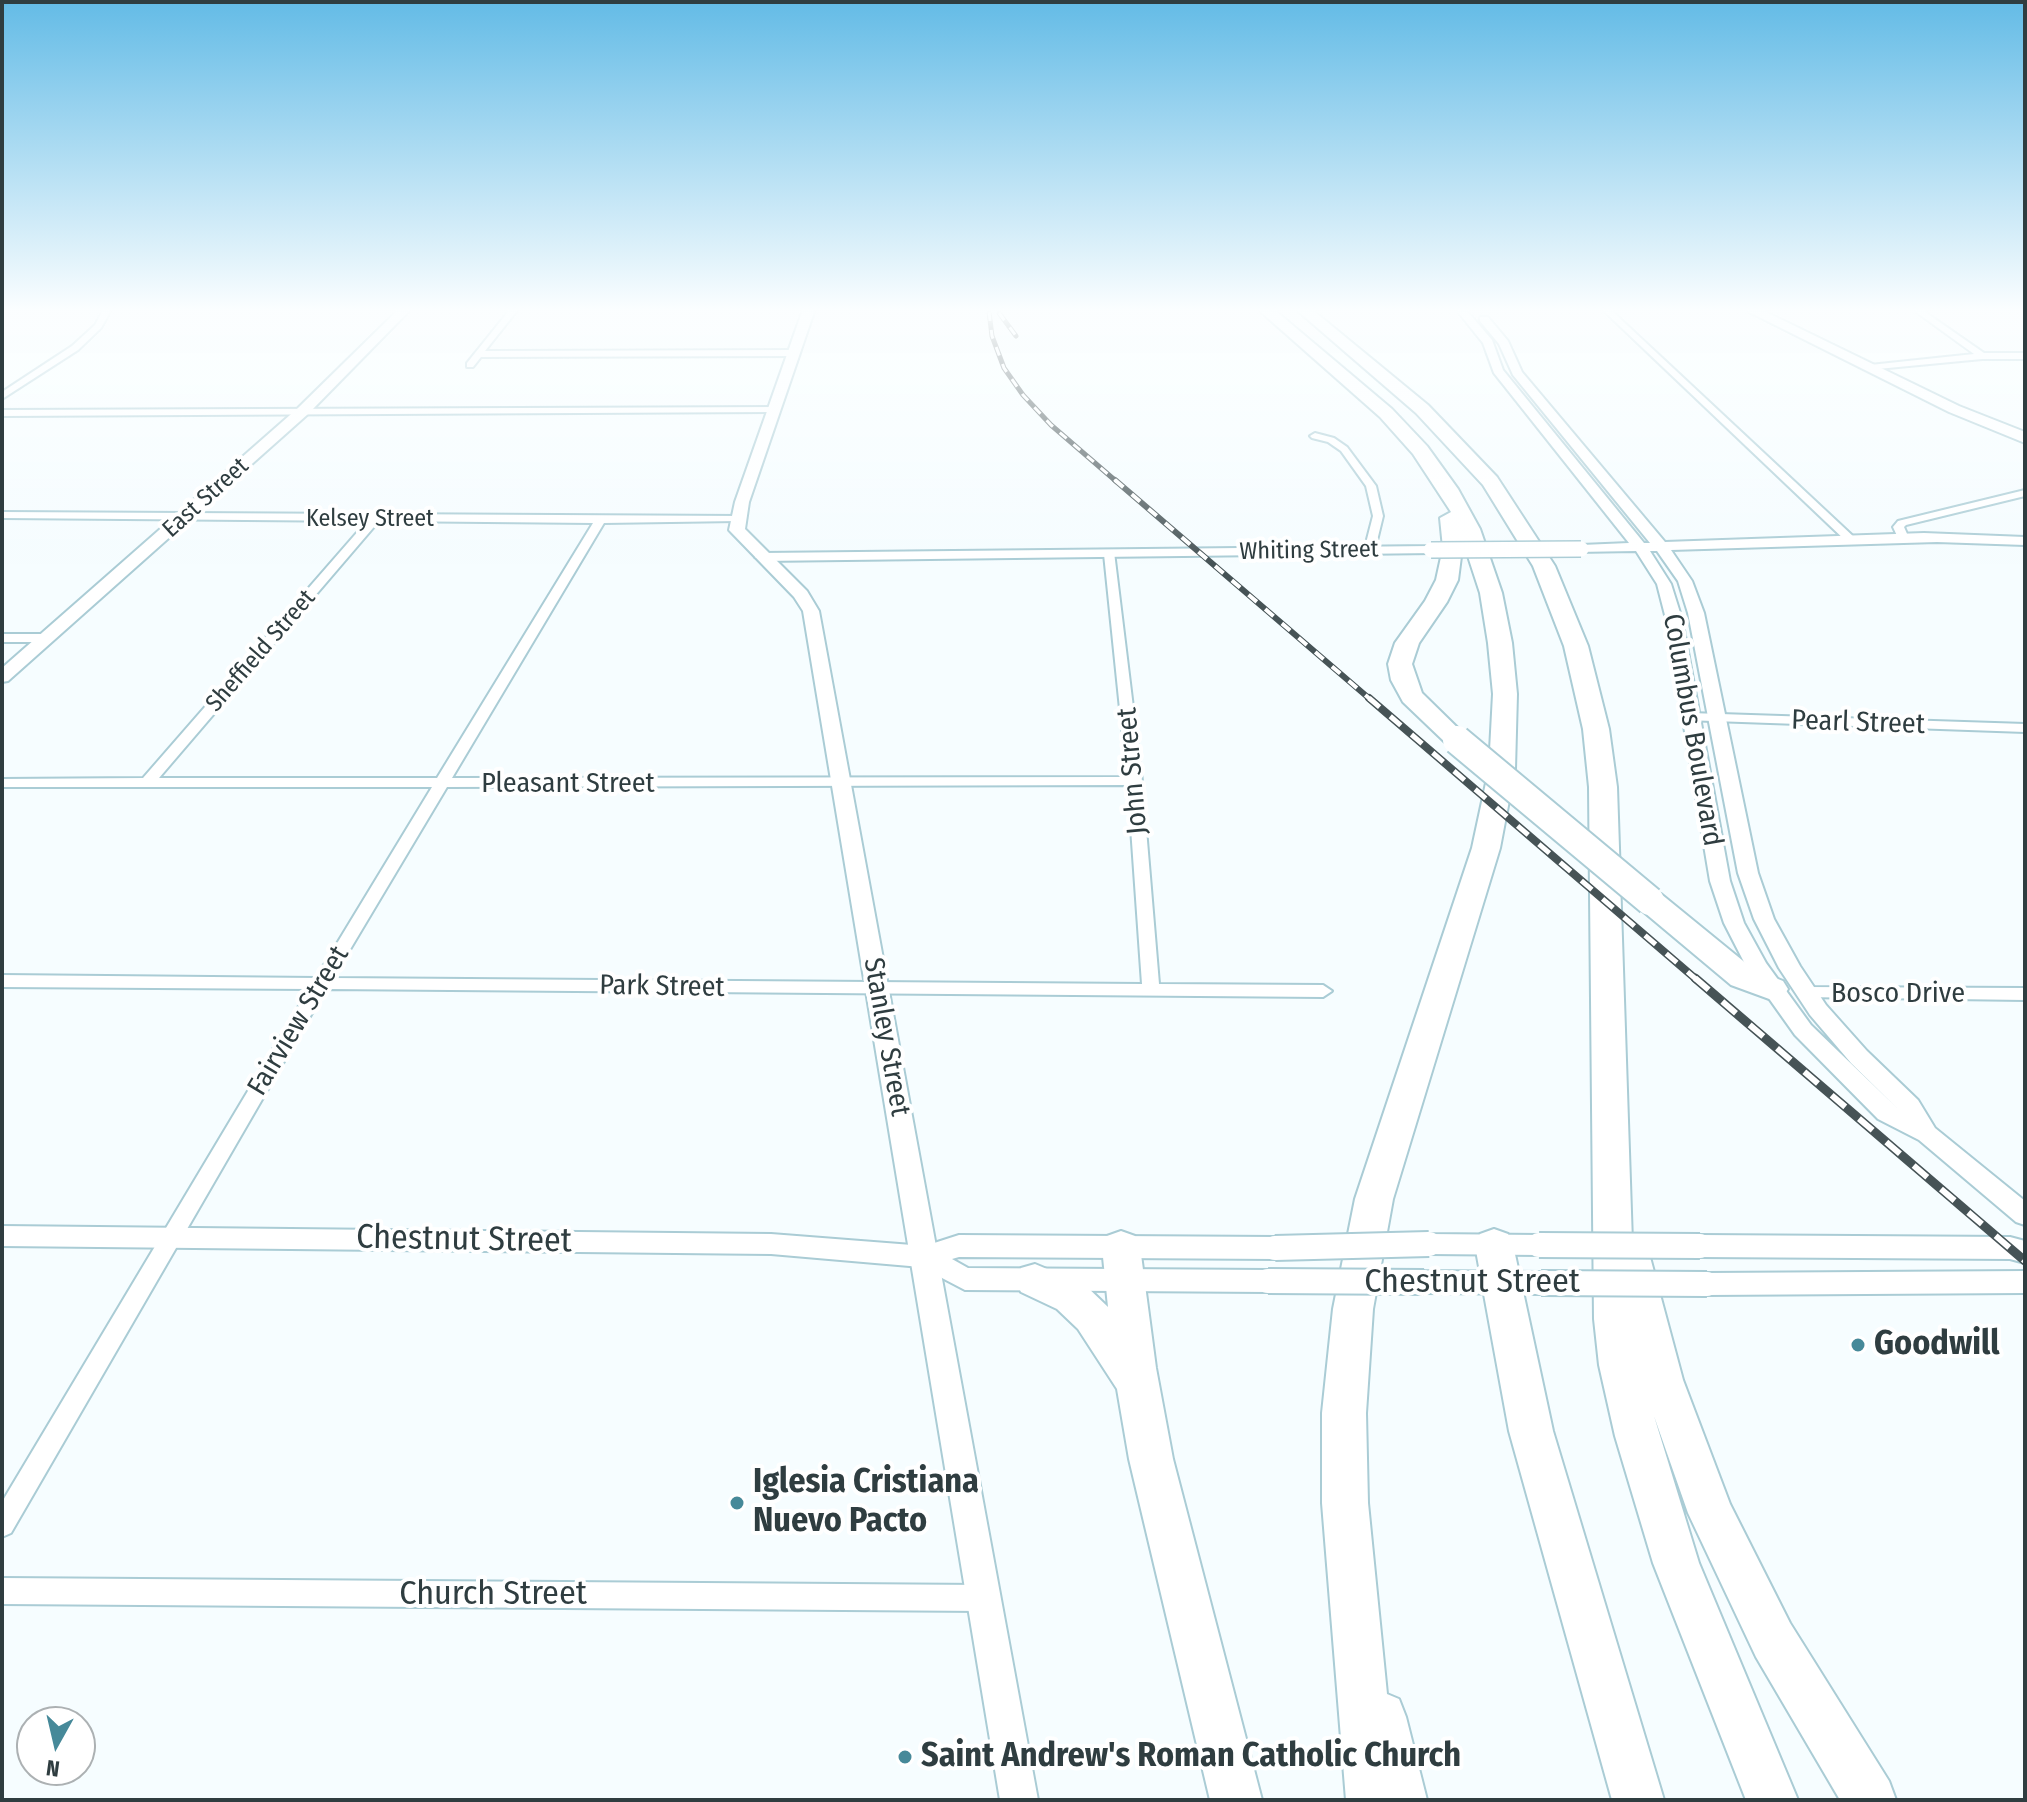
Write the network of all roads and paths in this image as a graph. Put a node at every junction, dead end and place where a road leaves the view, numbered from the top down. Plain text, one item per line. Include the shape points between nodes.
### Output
1 (318, 396) edge
2 (779, 396) edge
3 (1370, 396) edge
4 (1406, 396) edge
5 (1527, 396) edge
6 (1528, 396) edge
7 (1699, 396) edge
8 (1928, 396) edge
9 (774, 409) junction
10 (303, 411) junction
11 (2, 413) edge
12 (1315, 436) dead end
13 (2025, 438) edge
14 (1445, 485) junction
15 (2025, 493) edge
16 (2, 515) edge
17 (184, 518) junction
18 (738, 518) junction
19 (375, 519) junction
20 (600, 520) junction
21 (1902, 536) junction
22 (1935, 538) junction
23 (1854, 540) junction
24 (2025, 541) edge
25 (1641, 548) junction
26 (1662, 548) junction
27 (1370, 551) junction
28 (1110, 554) junction
29 (762, 557) junction
30 (2, 638) edge
31 (46, 638) junction
32 (2, 677) edge
33 (1690, 717) junction
34 (1717, 718) junction
35 (2018, 728) edge
36 (2025, 743) edge
37 (1135, 781) junction
38 (2, 783) edge
39 (147, 783) junction
40 (841, 783) junction
41 (443, 784) junction
42 (2, 981) edge
43 (321, 983) junction
44 (1151, 988) junction
45 (878, 989) junction
46 (1772, 989) junction
47 (1323, 991) dead end
48 (1806, 993) junction
49 (2025, 994) edge
50 (1927, 1134) junction
51 (1613, 1173) junction
52 (2025, 1215) edge
53 (2, 1236) edge
54 (171, 1237) junction
55 (2025, 1252) edge
56 (925, 1257) junction
57 (1123, 1264) junction
58 (1512, 1270) junction
59 (1035, 1280) junction
60 (2025, 1282) edge
61 (1139, 1392) junction
62 (2, 1525) edge
63 (2, 1591) edge
64 (983, 1598) junction
65 (1354, 1606) junction
66 (1019, 1800) edge
67 (1236, 1800) edge
68 (1372, 1800) edge
69 (1401, 1800) edge
70 (1638, 1800) edge
71 (1772, 1800) edge
72 (1873, 1800) edge

1 - 10 main road, East Street
2 - 9 main road
3 - 14 highway
4 - 51 highway via 1476,464 1532,543 1566,617 1591,705 1603,787
5 - 25 street, Columbus Boulevard
6 - 26 street, Columbus Boulevard
7 - 23 street
8 - 13 main road
9 - 10 street
9 - 18 main road
10 - 11 street
10 - 17 main road, East Street
12 - 27 street via 1343,448 1371,486 1378,520
14 - 46 highway, bridge via 1454,539 1450,573 1400,664 1412,697 1742,977
14 - 65 highway via 1470,529 1494,605 1505,738 1480,872 1374,1199 1357,1282 1344,1413
15 - 21 street via 1901,523
16 - 17 street, Kelsey Street
17 - 19 street, Kelsey Street
17 - 31 main road, East Street
18 - 20 street, Kelsey Street
18 - 29 main road, Stanley Street via 738,534
19 - 20 street, Kelsey Street
19 - 39 street, Sheffield Street
20 - 41 street, Fairview Street
21 - 22 street, Whiting Street
21 - 23 street, Whiting Street
22 - 23 street, Whiting Street
22 - 24 street, Whiting Street
23 - 26 street, Whiting Street
25 - 26 street, Whiting Street
25 - 27 street, Whiting Street, bridge
25 - 33 street, Columbus Boulevard via 1669,600
26 - 34 street, Columbus Boulevard via 1691,596
27 - 28 street, Whiting Street
28 - 29 street, Whiting Street
28 - 37 street, John Street
29 - 40 main road, Stanley Street via 810,607
30 - 31 street
31 - 32 main road, East Street
33 - 34 street, Pearl Street
33 - 46 street, Columbus Boulevard via 1721,888 1736,928
34 - 35 street, Pearl Street
34 - 48 street, Columbus Boulevard via 1755,897
35 - 36 street
37 - 40 street, Pleasant Street
37 - 44 street, John Street
38 - 39 street, Pleasant Street
39 - 41 street, Pleasant Street
40 - 41 street, Pleasant Street
40 - 45 main road, Stanley Street
41 - 43 street, Fairview Street
42 - 43 street, Park Street
43 - 45 street, Park Street
43 - 54 street, Fairview Street
44 - 45 street, Park Street
44 - 47 street, Park Street
45 - 56 main road, Stanley Street
46 - 48 street, Bosco Drive
46 - 50 street, Columbus Boulevard via 1811,1040 1868,1097
48 - 49 street, Bosco Drive
48 - 50 street, Columbus Boulevard via 1847,1044 1910,1106
50 - 52 street, Columbus Boulevard
51 - 71 highway via 1614,1319 1634,1424 1697,1620
51 - 72 highway via 1647,1327 1695,1474 1753,1604 1840,1755
53 - 54 street, Chestnut Street
54 - 56 street, Chestnut Street via 771,1244
54 - 62 street, Fairview Street
55 - 58 street, Chestnut Street, bridge via 1539,1245
56 - 57 street, Chestnut Street via 959,1246
56 - 59 street, Chestnut Street via 965,1279
56 - 64 main road, Stanley Street
57 - 58 street, Chestnut Street, bridge via 1268,1281 1424,1282
57 - 58 street, Chestnut Street, bridge via 1275,1248 1429,1244
57 - 59 street, Chestnut Street
57 - 61 highway
58 - 60 street, Chestnut Street, bridge via 1707,1284
58 - 70 highway via 1535,1446
59 - 61 highway via 1071,1297 1092,1317
61 - 67 highway via 1167,1528
63 - 64 street, Church Street
64 - 66 main road, Stanley Street
65 - 68 highway
65 - 69 highway

